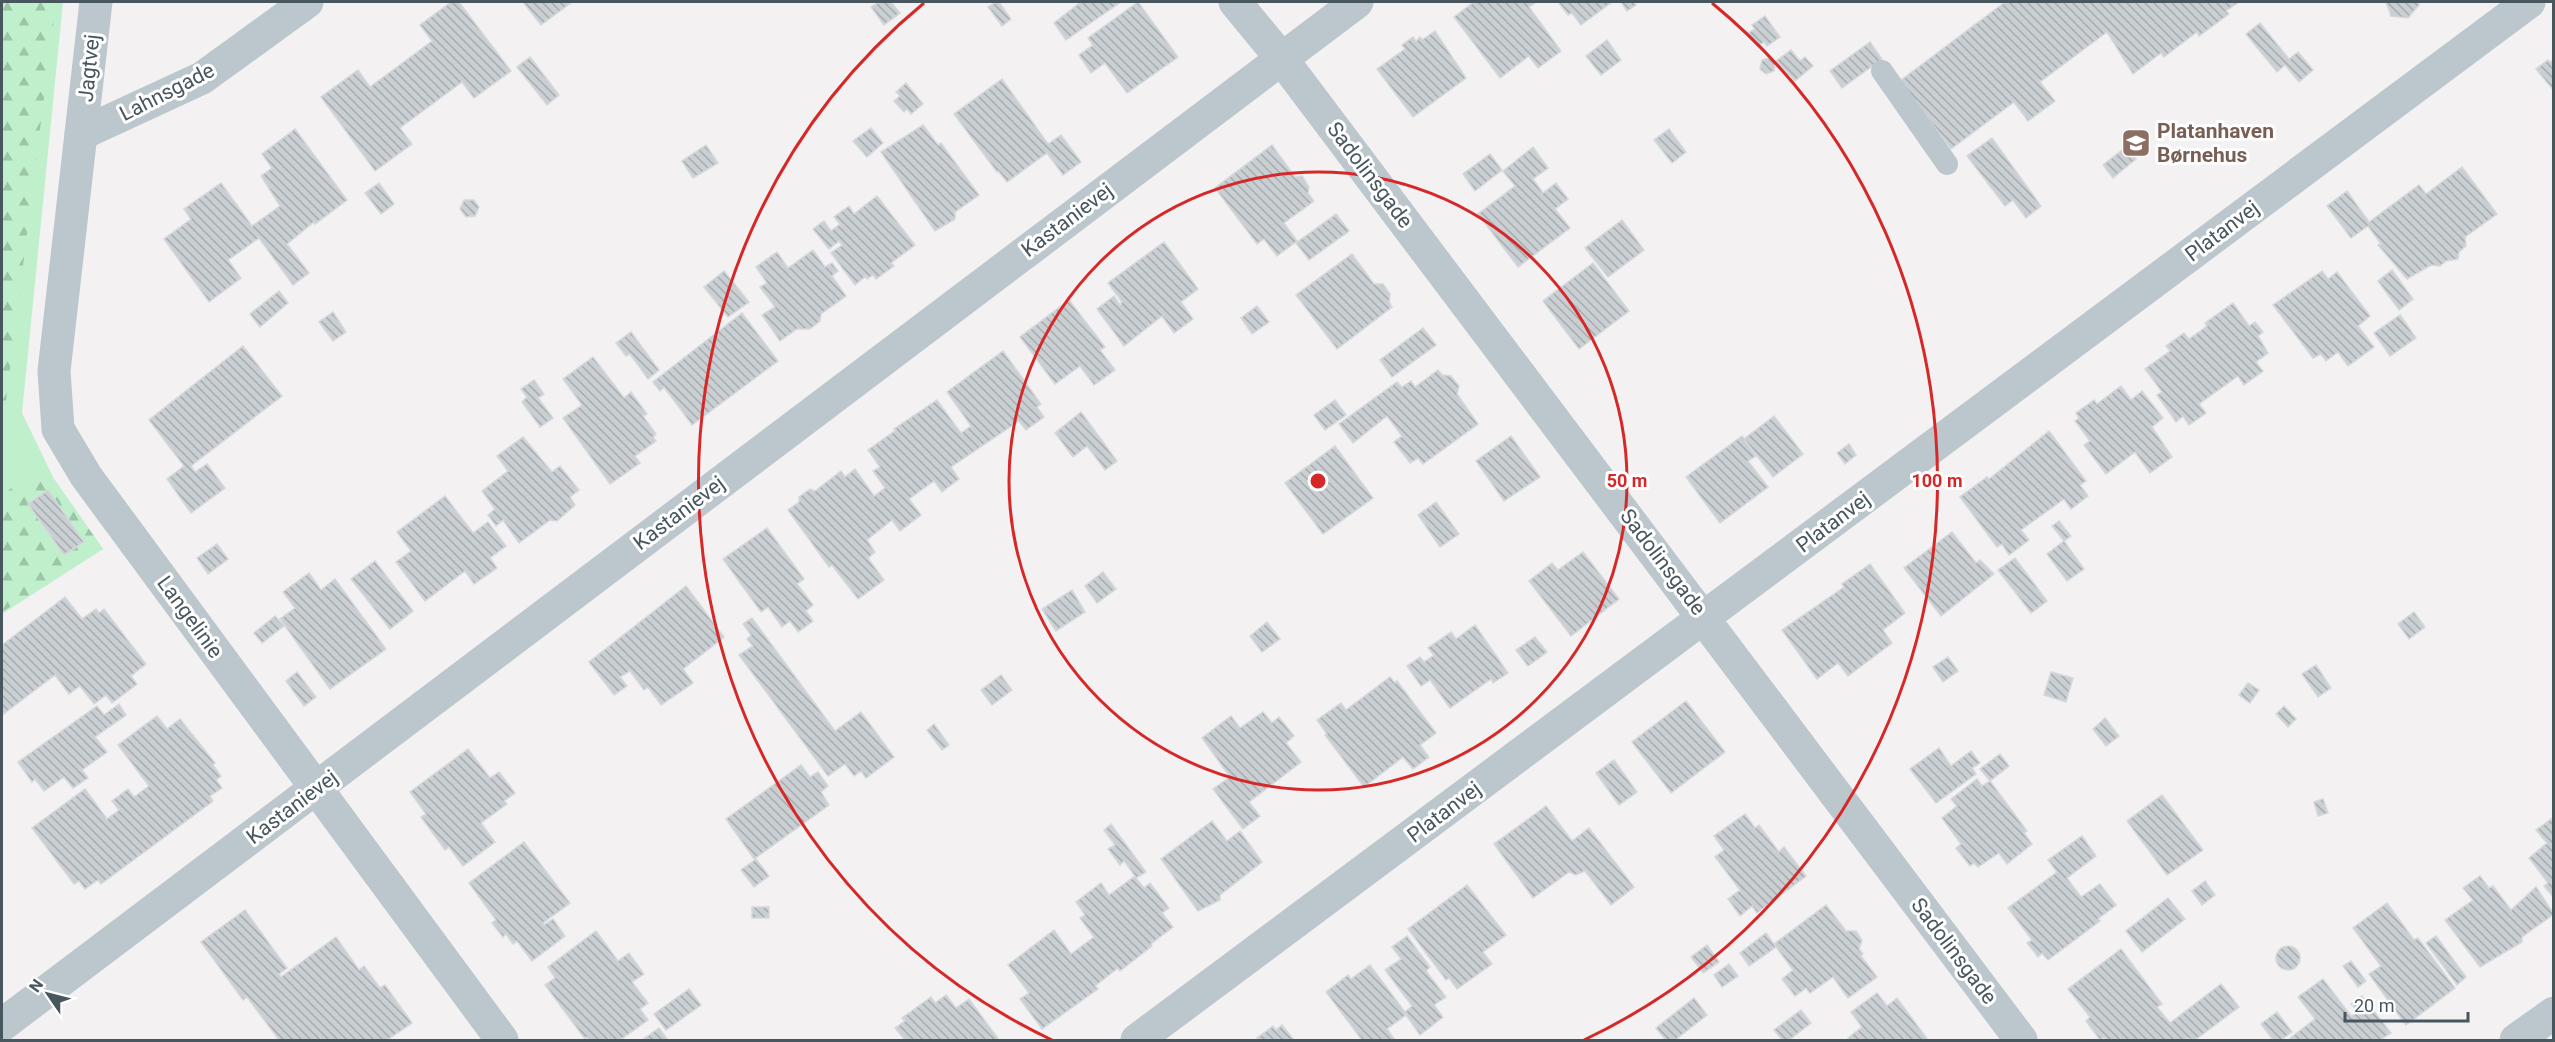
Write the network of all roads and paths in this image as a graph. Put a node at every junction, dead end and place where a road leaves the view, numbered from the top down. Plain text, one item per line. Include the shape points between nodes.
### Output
1 (96, 2) edge
2 (307, 2) edge
3 (1235, 2) edge
4 (1357, 2) edge
5 (2529, 2) edge
6 (1281, 58) junction
7 (1882, 71) dead end
8 (81, 134) junction
9 (1947, 164) dead end
10 (1705, 618) junction
11 (316, 789) junction
12 (2553, 1013) edge
13 (2, 1025) edge
14 (502, 1041) edge
15 (1137, 1041) edge
16 (2021, 1041) edge
17 (2516, 1041) edge

1 - 8 street, Jagtvej
2 - 8 street, Lahnsgade via 202,78
3 - 6 street, Sadolinsgade
4 - 6 street, Kastanievej
5 - 10 street, Platanvej
6 - 10 street, Sadolinsgade
6 - 11 street, Kastanievej
7 - 9 lane
8 - 11 street, Langelinie via 54,371 58,429 86,476
10 - 15 street, Platanvej
10 - 16 street, Sadolinsgade
11 - 13 street, Kastanievej
11 - 14 street, Langelinie
12 - 17 street

